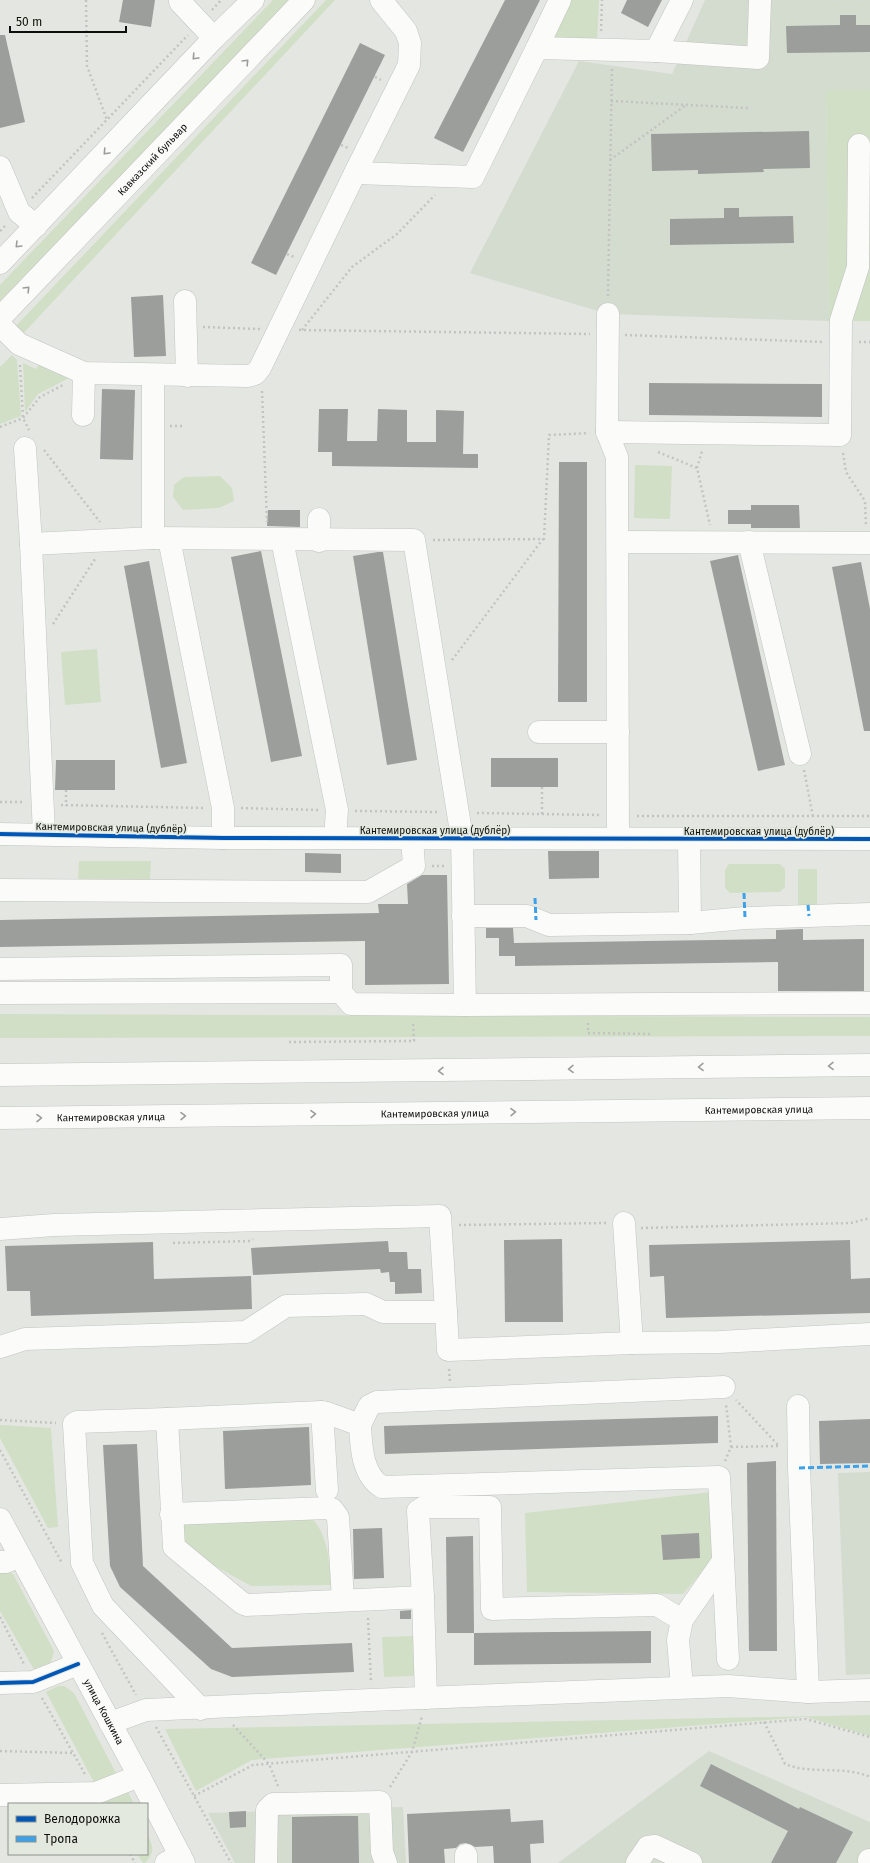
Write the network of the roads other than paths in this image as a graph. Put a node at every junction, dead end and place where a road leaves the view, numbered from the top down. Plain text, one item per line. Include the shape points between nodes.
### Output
1 (252, 0) edge
2 (304, 0) edge
3 (381, 0) edge
4 (560, 0) edge
5 (682, 0) edge
6 (760, 0) edge
7 (180, 2) dead end
8 (206, 31) junction
9 (537, 48) junction
10 (656, 51) junction
11 (859, 145) dead end
12 (0, 167) edge
13 (355, 173) junction
14 (36, 226) junction
15 (0, 263) edge
16 (185, 301) dead end
17 (0, 318) edge
18 (608, 324) road end
19 (0, 326) edge
20 (84, 374) junction
21 (153, 375) junction
22 (186, 376) junction
23 (82, 415) dead end
24 (607, 432) junction
25 (33, 443) road end
26 (319, 519) dead end
27 (161, 539) junction
28 (275, 540) junction
29 (318, 541) junction
30 (618, 542) junction
31 (749, 542) junction
32 (31, 544) junction
33 (869, 548) edge
34 (539, 732) dead end
35 (618, 732) junction
36 (800, 754) road end
37 (0, 834) edge
38 (44, 834) junction
39 (223, 838) junction
40 (335, 838) junction
41 (412, 838) junction
42 (462, 838) junction
43 (618, 838) junction
44 (689, 839) junction
45 (870, 840) edge
46 (0, 890) edge
47 (870, 914) edge
48 (463, 916) junction
49 (690, 922) junction
50 (0, 969) edge
51 (341, 992) junction
52 (0, 993) edge
53 (870, 1003) edge
54 (465, 1005) junction
55 (870, 1065) edge
56 (0, 1074) edge
57 (870, 1108) edge
58 (0, 1118) edge
59 (625, 1226) road end
60 (0, 1229) edge
61 (446, 1312) junction
62 (870, 1334) edge
63 (632, 1343) junction
64 (0, 1346) edge
65 (724, 1387) road end
66 (798, 1406) dead end
67 (322, 1412) junction
68 (167, 1419) junction
69 (360, 1425) junction
70 (327, 1490) dead end
71 (171, 1514) junction
72 (0, 1519) edge
73 (10, 1559) edge
74 (723, 1561) junction
75 (422, 1597) junction
76 (343, 1600) junction
77 (682, 1620) junction
78 (728, 1658) dead end
79 (78, 1664) junction
80 (0, 1682) edge
81 (682, 1687) junction
82 (870, 1690) edge
83 (808, 1692) junction
84 (426, 1698) junction
85 (210, 1708) junction
86 (110, 1723) junction
87 (139, 1776) junction
88 (0, 1795) edge
89 (177, 1860) edge
90 (266, 1863) edge
91 (386, 1863) edge
92 (637, 1863) edge
93 (691, 1863) edge

1 - 8 main road
17 -> 2 main road, Кавказский бульвар
3 - 13 main road via 406,31 410,43 409,65
4 - 9 main road
5 - 10 main road
6 - 10 main road via 758,58
7 - 8 main road
8 -> 14 main road
9 - 10 main road via 609,56
9 - 13 main road via 473,177
11 - 24 main road via 858,267 841,320 840,435
12 - 14 main road via 19,212
13 - 22 main road via 260,368 255,374 248,376
14 -> 15 main road
16 - 22 main road
18 - 24 main road
19 - 20 main road via 19,344
20 - 21 main road
20 - 23 main road
21 - 22 main road
21 - 27 main road
24 - 30 main road via 617,457
25 - 32 main road
26 - 29 main road
27 - 28 main road
27 - 32 main road
27 - 39 main road via 223,808
28 - 29 main road
28 - 40 main road via 337,810
29 - 42 main road via 414,540
30 - 31 main road
30 - 35 main road
31 - 33 main road
31 - 36 main road
32 - 38 main road via 36,650 37,772 44,802
34 - 35 main road
35 - 43 main road
37 - 38 main road, Кантемировская улица (дублёр)
38 - 39 main road, Кантемировская улица (дублёр)
39 - 40 main road, Кантемировская улица (дублёр)
40 - 41 main road, Кантемировская улица (дублёр)
41 - 42 main road, Кантемировская улица (дублёр)
41 - 46 main road via 414,866 368,892
42 - 43 main road, Кантемировская улица (дублёр)
42 - 48 main road
43 - 44 main road, Кантемировская улица (дублёр)
44 - 45 main road, Кантемировская улица (дублёр)
44 - 49 main road
47 - 49 main road
48 - 49 main road via 526,916 549,926
48 - 54 main road
50 - 51 main road via 341,965
51 - 52 main road
51 - 54 main road via 351,1004
53 - 54 main road
55 -> 56 main road
58 -> 57 main road, Кантемировская улица
59 - 63 main road
60 - 61 main road via 54,1225 440,1216
61 - 63 main road via 448,1350
61 - 64 main road via 383,1312 366,1304 286,1306 246,1332 25,1339
62 - 63 main road via 719,1342
65 - 69 main road via 377,1402 370,1406
66 - 83 main road
67 - 68 main road
67 - 69 main road
67 - 70 main road
68 - 71 main road
68 - 85 main road via 74,1424 82,1563 103,1606
69 - 74 main road via 361,1444 369,1475 382,1487 719,1477
71 - 76 main road via 175,1550 242,1603
71 - 76 main road via 332,1509 338,1517
72 - 73 main road, улица Кошкина
73 - 79 main road, улица Кошкина
74 - 77 main road
74 - 78 main road
75 - 76 main road
75 - 77 main road via 418,1512 424,1507 490,1507 492,1609 657,1605
75 - 84 main road
77 - 81 main road via 678,1640
79 - 80 main road via 33,1682
79 - 86 main road, улица Кошкина
81 - 83 main road via 728,1686
81 - 84 main road
82 - 83 main road
84 - 85 main road
85 - 86 main road via 146,1710
86 - 87 main road, улица Кошкина
87 - 88 main road via 96,1793
87 - 89 main road, улица Кошкина
90 - 91 main road via 267,1810 273,1804 380,1802 382,1852
92 - 93 main road via 648,1847 655,1846

